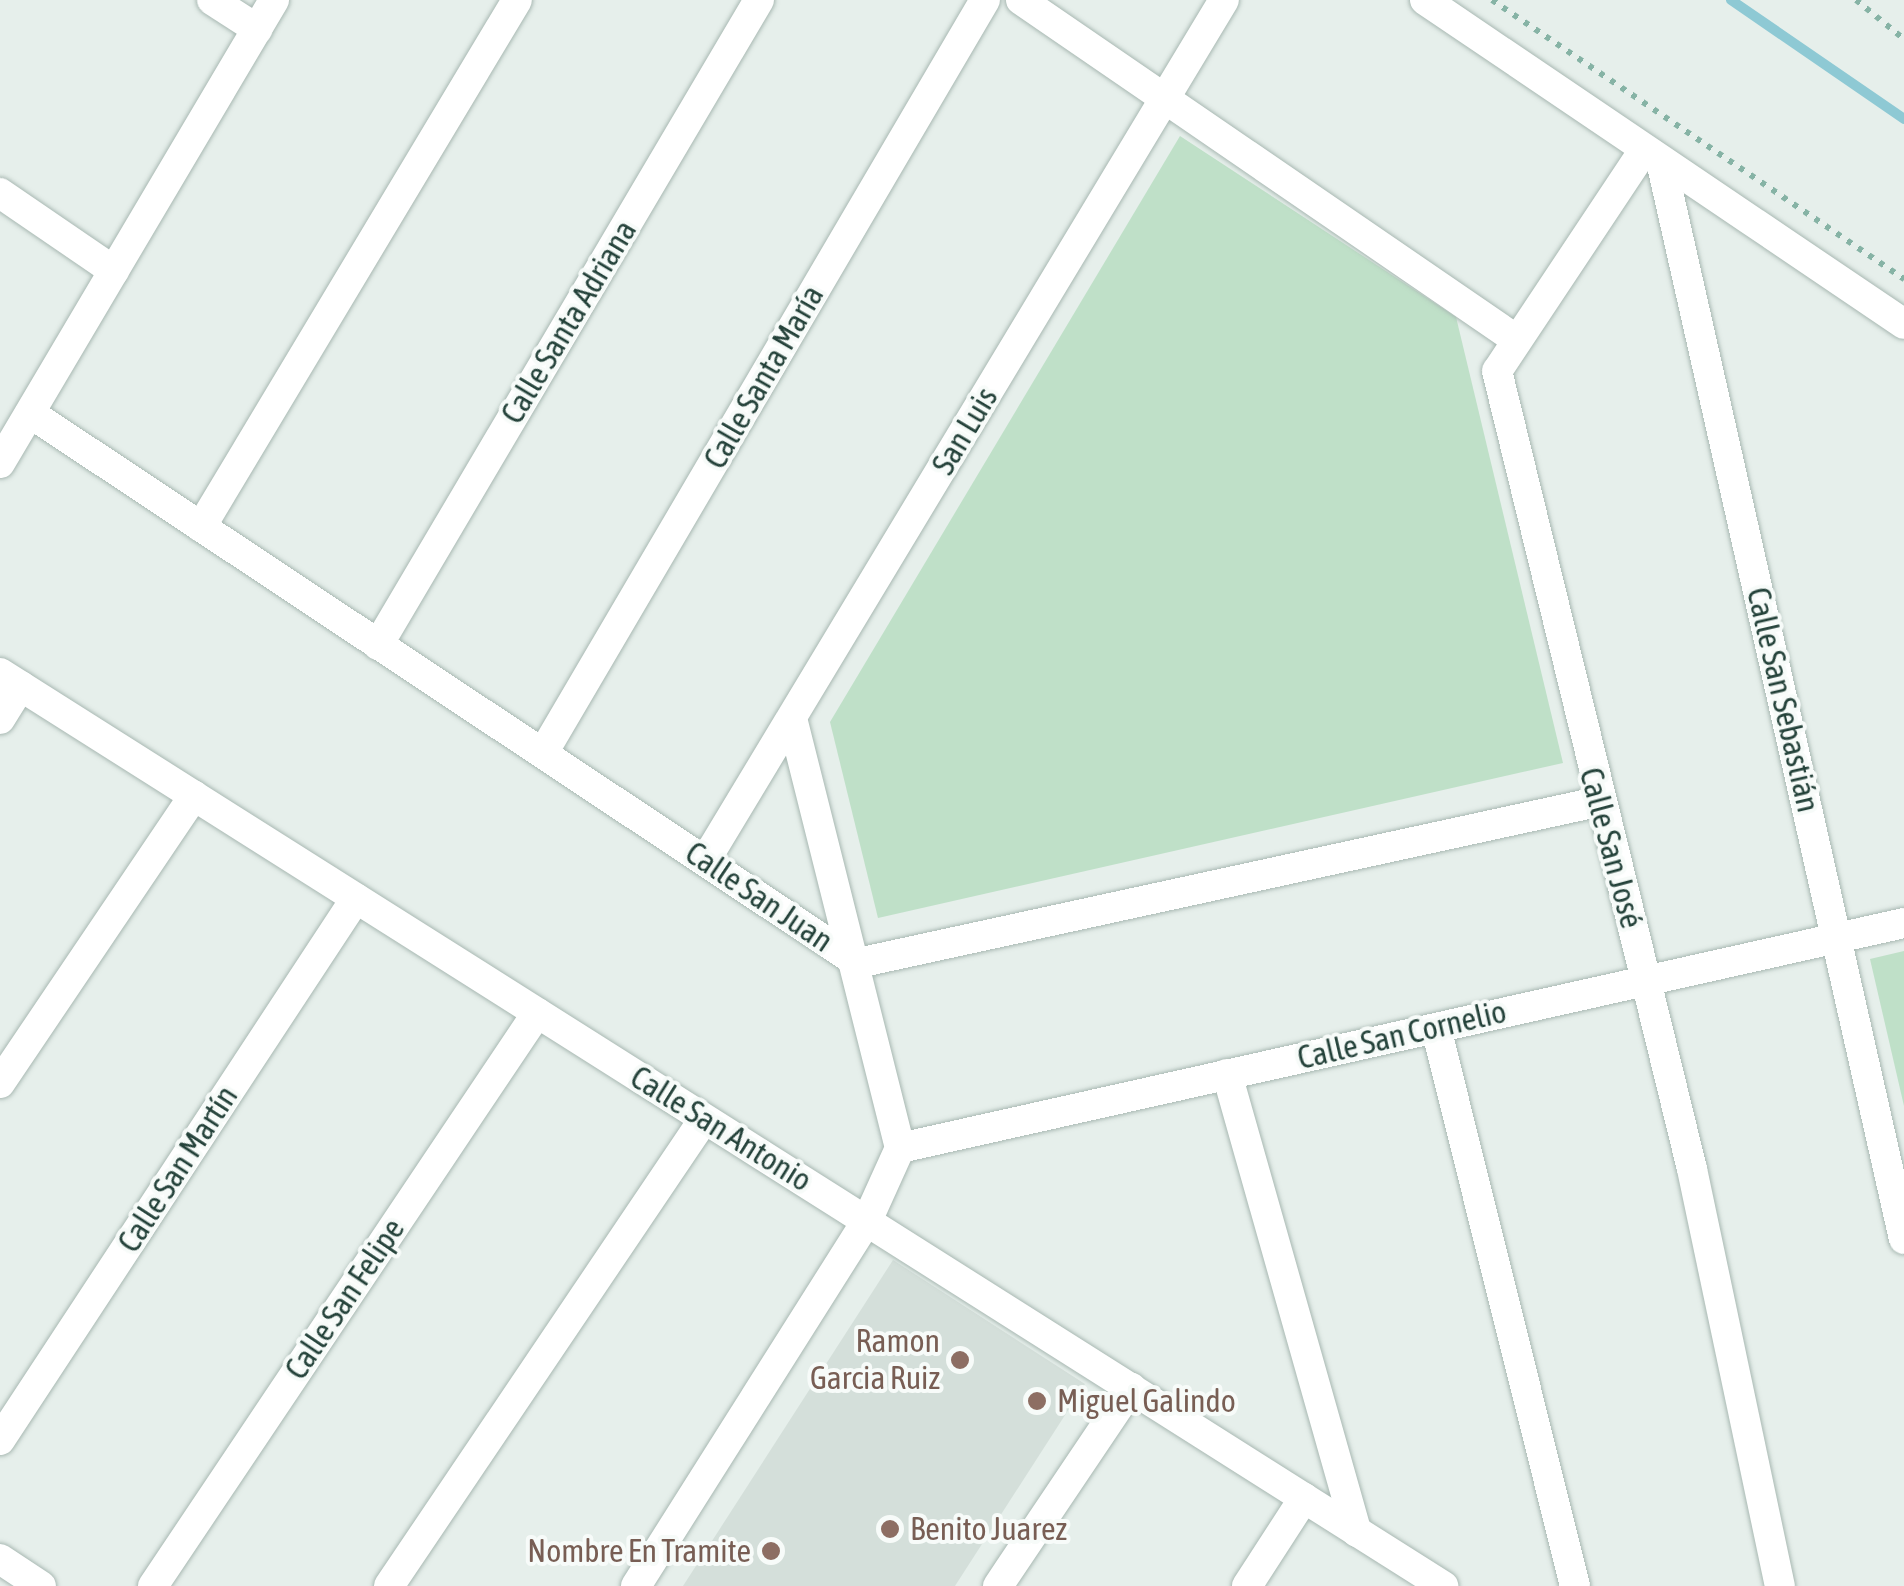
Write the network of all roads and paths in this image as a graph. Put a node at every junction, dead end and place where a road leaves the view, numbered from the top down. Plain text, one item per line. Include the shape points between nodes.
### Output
1 (212, 0) edge
2 (274, 0) edge
3 (517, 0) edge
4 (759, 0) edge
5 (985, 0) edge
6 (1022, 0) edge
7 (1224, 0) edge
8 (1426, 0) edge
9 (1492, 0) edge
10 (1856, 0) edge
11 (257, 30) junction
12 (1904, 40) edge
13 (1165, 98) junction
14 (1652, 155) junction
15 (0, 193) edge
16 (114, 270) junction
17 (1904, 279) edge
18 (1904, 324) edge
19 (1517, 340) junction
20 (30, 414) junction
21 (0, 463) edge
22 (201, 527) junction
23 (378, 644) junction
24 (11, 679) edge
25 (792, 718) junction
26 (0, 719) edge
27 (543, 753) junction
28 (194, 795) junction
29 (1598, 802) junction
30 (706, 862) junction
31 (356, 898) junction
32 (1904, 923) edge
33 (1837, 938) junction
34 (858, 962) junction
35 (1646, 981) junction
36 (537, 1013) junction
37 (1436, 1028) junction
38 (1227, 1074) junction
39 (0, 1083) edge
40 (704, 1118) junction
41 (900, 1148) junction
42 (867, 1221) junction
43 (1904, 1239) edge
44 (1131, 1388) junction
45 (0, 1440) edge
46 (1304, 1498) junction
47 (1357, 1532) junction
48 (0, 1559) edge
49 (42, 1586) edge
50 (154, 1586) edge
51 (389, 1586) edge
52 (636, 1586) edge
53 (998, 1586) edge
54 (1246, 1586) edge
55 (1443, 1586) edge
56 (1574, 1586) edge
57 (1780, 1586) edge

1 - 11 street
2 - 11 street
3 - 22 street
4 - 23 street, Calle Santa Adriana
5 - 27 street, Calle Santa María
6 - 13 street
7 - 13 street, San Luis
8 - 14 street
9 - 17 path
10 - 12 path
11 - 16 street
13 - 19 street
13 - 25 street, San Luis
14 - 18 street
14 - 19 street, Calle San José
14 - 33 street, Calle San Sebastián
15 - 16 street
16 - 20 street
19 - 29 street, Calle San José via 1497,372
20 - 21 street
20 - 22 street, Calle San Juan
22 - 23 street, Calle San Juan
23 - 27 street, Calle San Juan
24 - 26 street
24 - 28 street, Calle San Antonio
25 - 30 street, San Luis
25 - 34 street
27 - 30 street, Calle San Juan
28 - 31 street, Calle San Antonio
28 - 39 street
29 - 34 street, Calle San Juan
29 - 35 street, Calle San José
30 - 34 street, Calle San Juan
31 - 36 street, Calle San Antonio
31 - 45 street, Calle San Martín
32 - 33 street, Calle San Cornelio
33 - 35 street, Calle San Cornelio
33 - 43 street, Calle San Sebastián
34 - 41 street
35 - 37 street, Calle San Cornelio
35 - 57 street, Calle San José
36 - 40 street, Calle San Antonio
36 - 50 street, Calle San Felipe
37 - 38 street, Calle San Cornelio
37 - 56 street
38 - 41 street, Calle San Cornelio
38 - 47 street
40 - 42 street, Calle San Antonio
40 - 51 street
41 - 42 street
42 - 44 street, Calle San Antonio
42 - 52 street
44 - 46 street, Calle San Antonio
44 - 53 street
46 - 47 street, Calle San Antonio
46 - 54 street
47 - 55 street, Calle San Antonio
48 - 49 street

